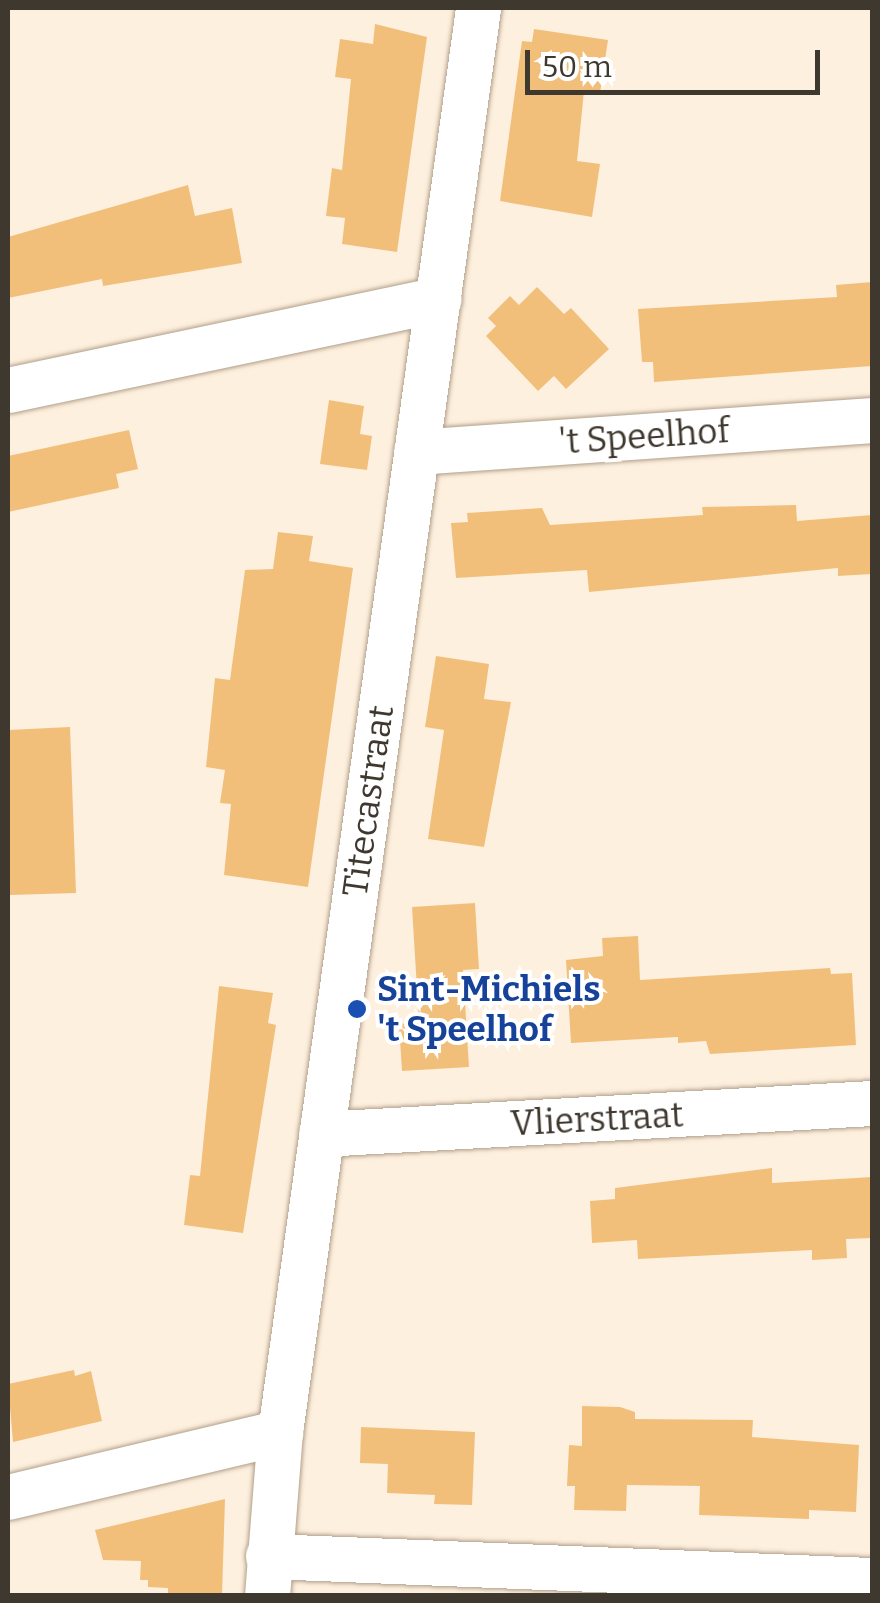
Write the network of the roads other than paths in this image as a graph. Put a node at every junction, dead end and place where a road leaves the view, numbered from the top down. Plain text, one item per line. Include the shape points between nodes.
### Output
1 (478, 8) edge
2 (438, 299) junction
3 (8, 390) edge
4 (872, 420) edge
5 (416, 452) junction
6 (872, 1103) edge
7 (321, 1134) junction
8 (280, 1432) junction
9 (8, 1497) edge
10 (267, 1576) edge
11 (872, 1580) edge

1 - 2 street, Titecastraat
2 - 3 street
2 - 5 street, Titecastraat
4 - 5 street, 't Speelhof
5 - 7 street, Titecastraat
6 - 7 street, Vlierstraat
7 - 8 street, Titecastraat
8 - 9 street
8 - 10 street, Titecastraat
10 - 11 street

